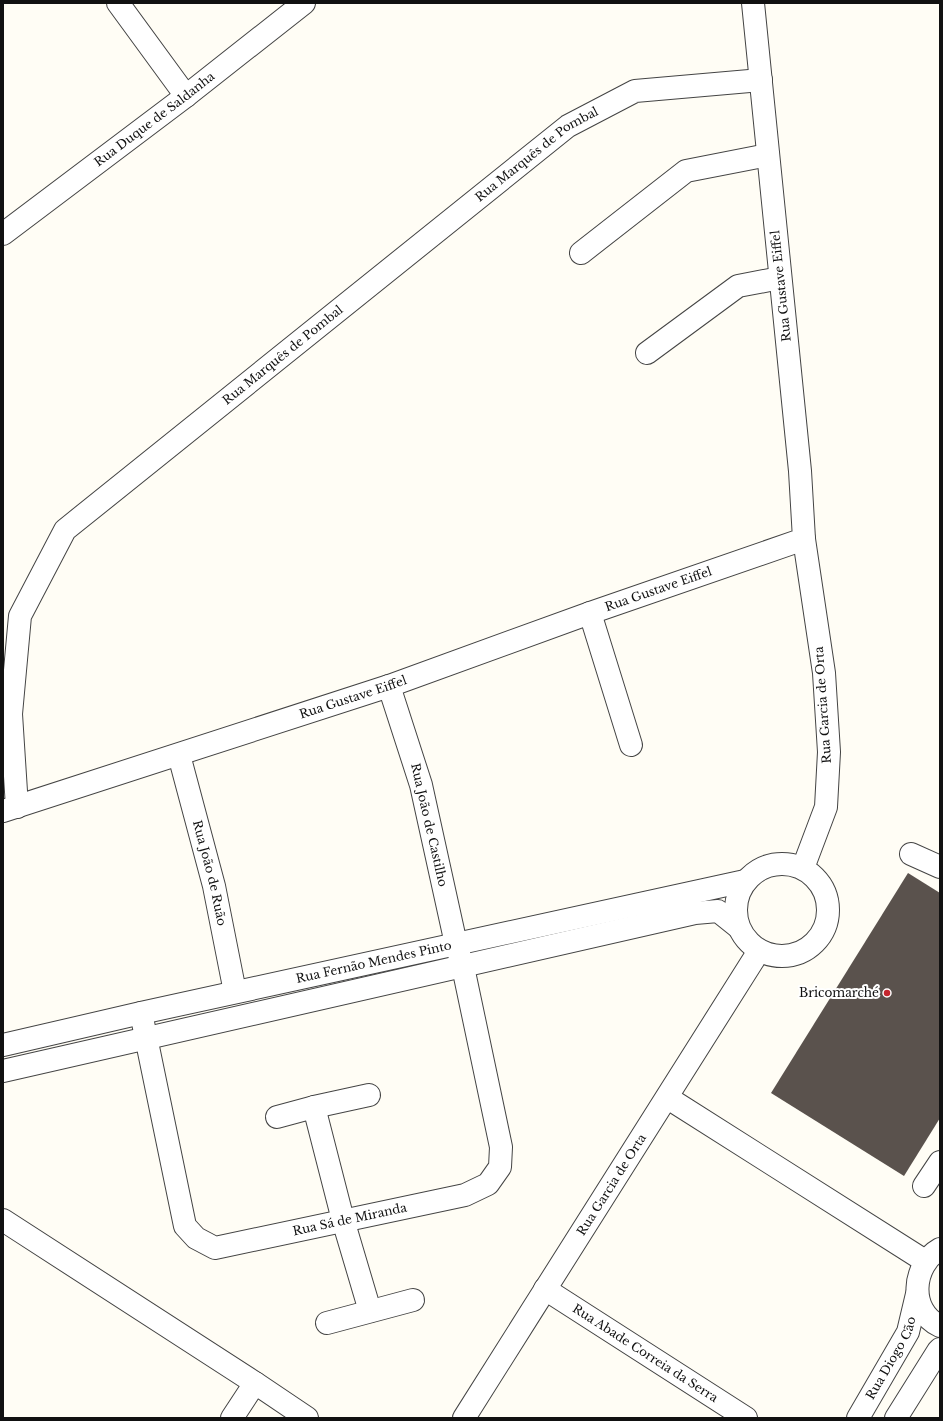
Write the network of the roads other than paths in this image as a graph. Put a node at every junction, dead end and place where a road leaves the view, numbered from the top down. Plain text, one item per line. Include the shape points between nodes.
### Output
1 (118, 3) edge
2 (304, 3) edge
3 (753, 3) edge
4 (760, 80) junction
5 (186, 96) junction
6 (768, 155) junction
7 (3, 234) edge
8 (581, 253) dead end
9 (780, 278) junction
10 (647, 353) dead end
11 (804, 539) junction
12 (590, 613) junction
13 (390, 686) junction
14 (631, 745) dead end
15 (179, 755) junction
16 (10, 809) edge
17 (911, 854) dead end
18 (940, 867) edge
19 (803, 868) junction
20 (745, 881) junction
21 (738, 927) junction
22 (456, 944) junction
23 (760, 951) junction
24 (463, 967) junction
25 (235, 992) junction
26 (141, 1013) junction
27 (146, 1038) junction
28 (3, 1045) edge
29 (3, 1071) edge
30 (369, 1095) dead end
31 (668, 1098) junction
32 (314, 1107) junction
33 (277, 1117) dead end
34 (940, 1162) edge
35 (924, 1186) dead end
36 (3, 1220) edge
37 (343, 1220) junction
38 (933, 1255) edge
39 (545, 1289) junction
40 (917, 1294) junction
41 (413, 1300) dead end
42 (370, 1311) junction
43 (328, 1323) dead end
44 (940, 1326) edge
45 (940, 1349) edge
46 (255, 1382) junction
47 (232, 1418) edge
48 (307, 1418) edge
49 (464, 1418) edge
50 (746, 1418) edge
51 (858, 1418) edge
52 (896, 1418) edge

1 - 5 street
2 - 5 street, Rua Duque de Saldanha
3 - 4 street, Rua Gustave Eiffel
4 - 6 street, Rua Gustave Eiffel
4 - 16 street, Rua Marquês de Pombal via 635,91 568,126 65,530 20,616 11,714
5 - 7 street, Rua Duque de Saldanha
6 - 8 street via 686,171
6 - 9 street, Rua Gustave Eiffel
9 - 10 street via 738,286
9 - 11 street, Rua Gustave Eiffel via 800,471
11 - 12 street, Rua Gustave Eiffel
11 - 19 street, Rua Garcia de Orta via 824,673 829,752 826,807
12 - 13 street, Rua Gustave Eiffel
12 - 14 street
13 - 15 street, Rua Gustave Eiffel
13 - 22 street, Rua João de Castilho via 421,785
15 - 16 street, Rua Gustave Eiffel
15 - 25 street, Rua João de Ruão via 214,886
17 - 18 street
19 - 20 street via 788,863 771,864 756,870
19 - 23 street via 815,877 826,896 828,918 823,932 814,944 802,952 788,956 773,956
20 - 21 street via 737,895 735,911
20 - 22 street, Rua Fernão Mendes Pinto
21 - 23 street via 746,941
21 - 24 street, Rua Fernão Mendes Pinto via 718,911 695,913
22 - 24 street, Rua Sá de Miranda
22 - 25 street, Rua Fernão Mendes Pinto
23 - 31 street, Rua Garcia de Orta
24 - 27 street, Rua Fernão Mendes Pinto
24 - 37 street, Rua Sá de Miranda via 501,1147 500,1167 488,1184 465,1195
25 - 26 street, Rua Fernão Mendes Pinto
26 - 27 street, Rua Sá de Miranda
26 - 28 street, Rua Fernão Mendes Pinto
27 - 29 street, Rua Fernão Mendes Pinto
27 - 37 street, Rua Sá de Miranda via 185,1226 196,1238 215,1248
30 - 32 street
31 - 38 street
31 - 39 street, Rua Garcia de Orta
32 - 33 street
32 - 37 street
34 - 35 street
36 - 46 street
37 - 42 street
38 - 40 street, Rua Diogo Cão via 918,1277
39 - 49 street, Rua Garcia de Orta
39 - 50 street, Rua Abade Correia da Serra
40 - 44 street via 923,1311
40 - 51 street, Rua Diogo Cão via 908,1332
41 - 42 street
42 - 43 street
45 - 52 street
46 - 47 street
46 - 48 street

